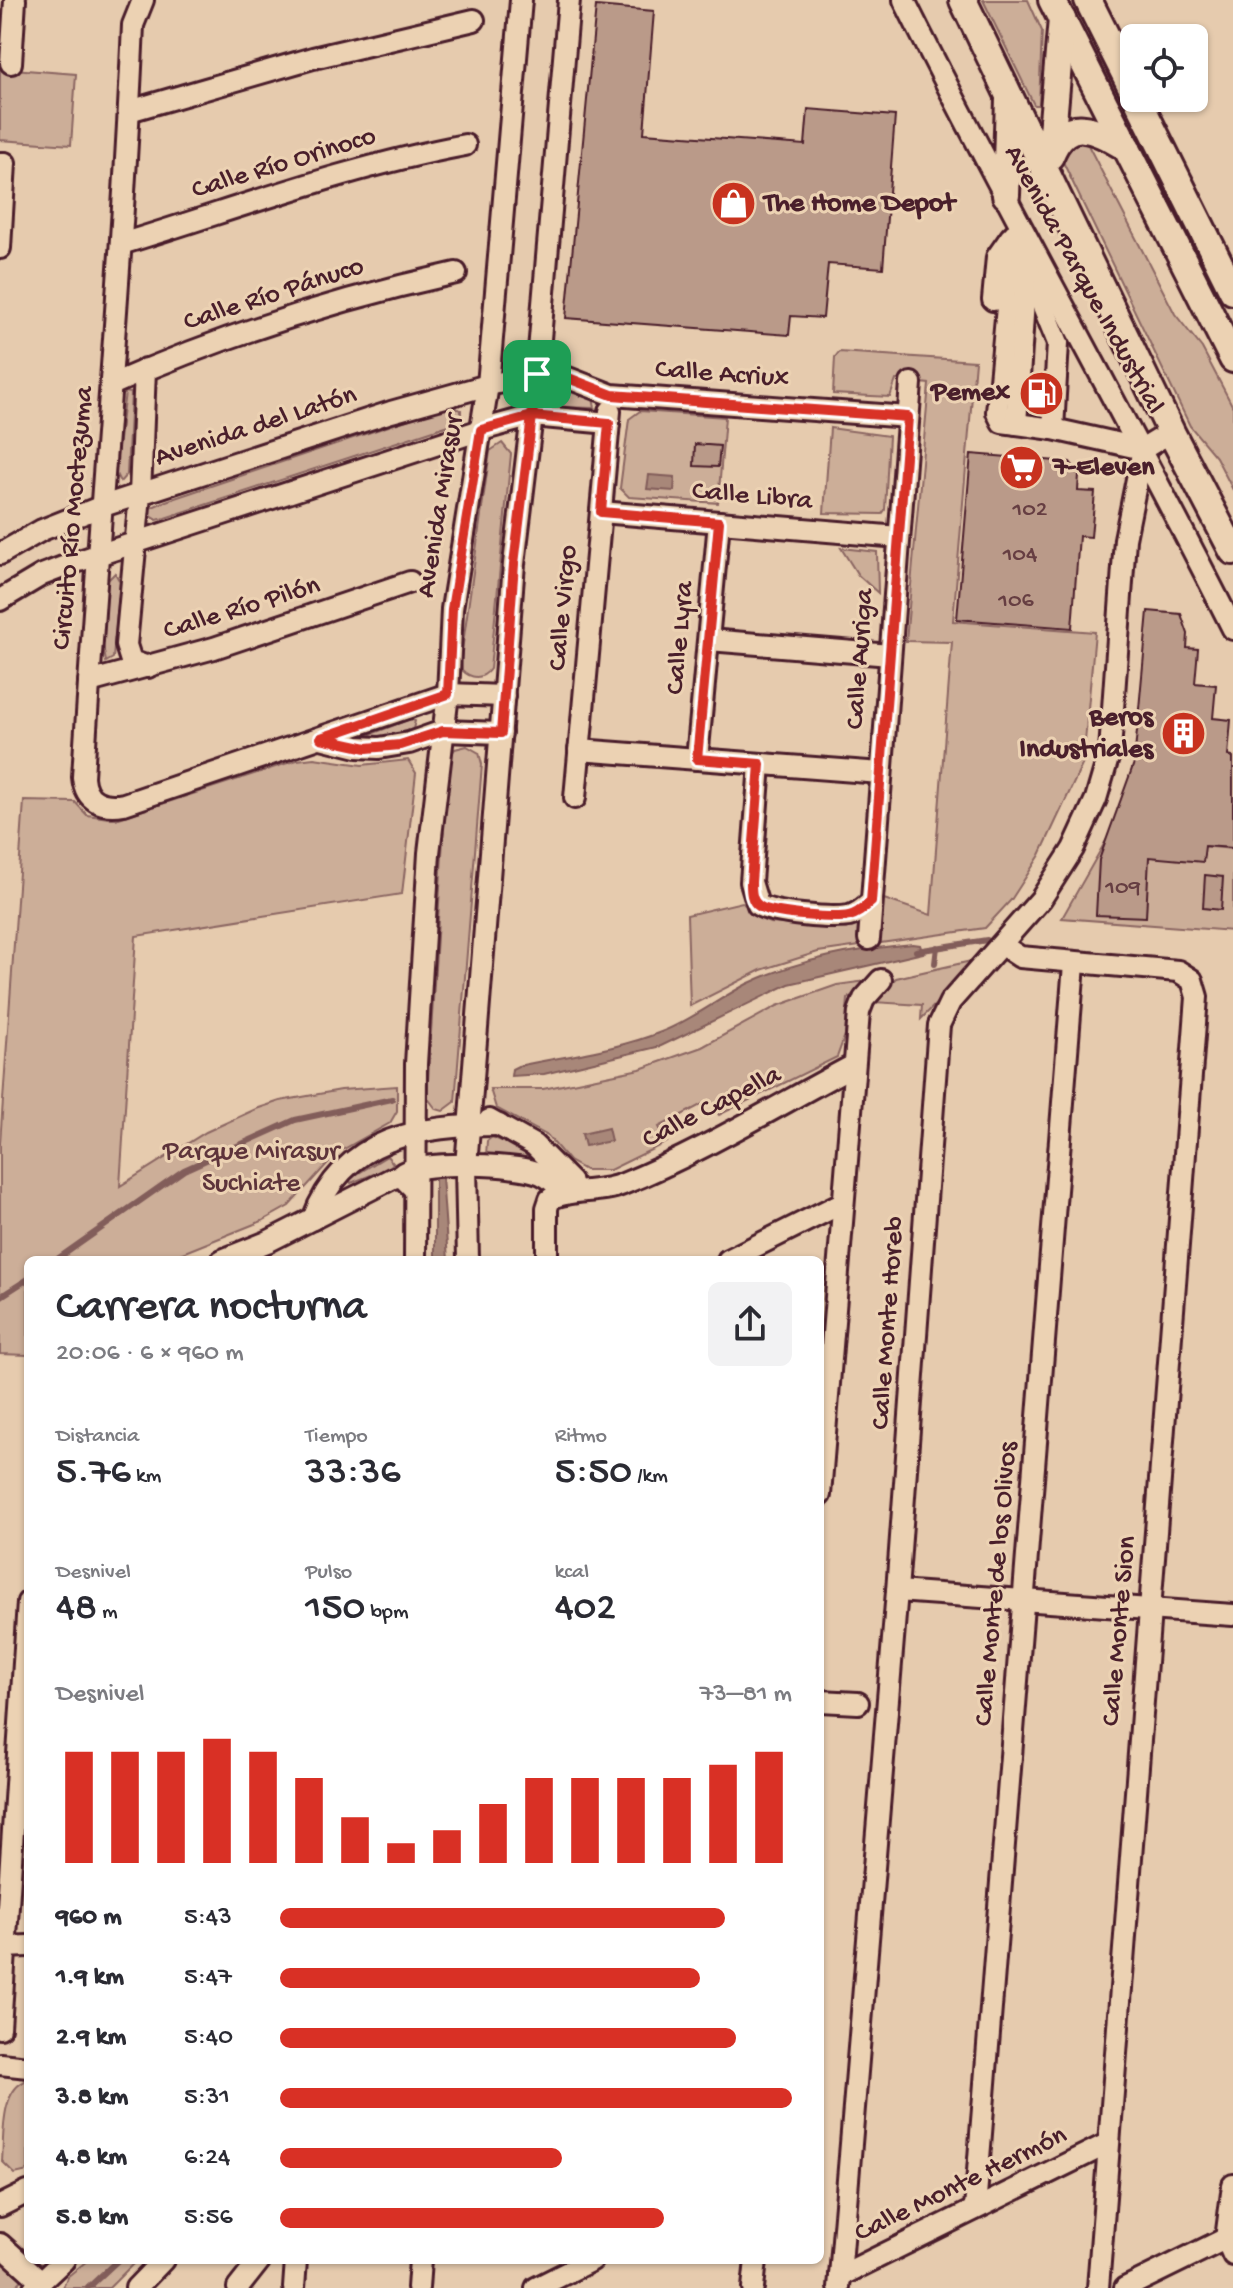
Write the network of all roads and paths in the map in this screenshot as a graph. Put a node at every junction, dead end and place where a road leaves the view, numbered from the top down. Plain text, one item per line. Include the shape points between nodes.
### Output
1 (143, 0) edge
2 (521, 0) edge
3 (569, 0) edge
4 (904, 0) edge
5 (963, 0) edge
6 (1088, 0) edge
7 (10, 3) edge
8 (1060, 6) edge
9 (474, 20) dead end
10 (11, 63) dead end
11 (1120, 64) edge
12 (1009, 96) junction
13 (129, 111) junction
14 (1144, 112) edge
15 (465, 145) dead end
16 (1127, 148) junction
17 (1050, 155) junction
18 (2, 163) edge
19 (1050, 183) junction
20 (1006, 195) junction
21 (1014, 234) junction
22 (121, 244) junction
23 (0, 248) edge
24 (1027, 265) junction
25 (456, 273) dead end
26 (1233, 291) edge
27 (1038, 293) junction
28 (1233, 359) edge
29 (145, 369) junction
30 (537, 374) junction
31 (911, 383) dead end
32 (113, 384) junction
33 (488, 385) junction
34 (612, 395) junction
35 (532, 416) junction
36 (908, 417) junction
37 (609, 423) junction
38 (1028, 425) junction
39 (481, 430) junction
40 (1171, 432) junction
41 (1143, 449) junction
42 (140, 495) junction
43 (100, 507) junction
44 (601, 512) junction
45 (719, 522) junction
46 (899, 537) junction
47 (136, 543) junction
48 (1233, 551) edge
49 (0, 554) edge
50 (96, 556) junction
51 (410, 582) dead end
52 (0, 600) edge
53 (1233, 629) edge
54 (709, 640) junction
55 (890, 655) junction
56 (148, 667) junction
57 (89, 682) junction
58 (448, 694) junction
59 (504, 696) junction
60 (443, 731) junction
61 (501, 733) junction
62 (321, 738) junction
63 (579, 750) junction
64 (697, 759) junction
65 (760, 764) junction
66 (881, 773) junction
67 (575, 798) dead end
68 (871, 902) junction
69 (869, 939) dead end
70 (1002, 945) junction
71 (1074, 964) junction
72 (881, 980) dead end
73 (854, 1065) junction
74 (472, 1101) junction
75 (499, 1125) junction
76 (469, 1126) junction
77 (414, 1131) junction
78 (415, 1166) junction
79 (466, 1166) junction
80 (504, 1169) junction
81 (393, 1178) junction
82 (415, 1190) junction
83 (466, 1191) junction
84 (592, 1193) junction
85 (565, 1194) junction
86 (842, 1203) junction
87 (313, 1219) junction
88 (231, 1256) edge
89 (415, 1256) edge
90 (468, 1256) edge
91 (547, 1256) edge
92 (736, 1256) edge
93 (826, 1346) edge
94 (824, 1392) edge
95 (897, 1591) junction
96 (1024, 1600) junction
97 (1150, 1610) junction
98 (1233, 1615) edge
99 (24, 1695) edge
100 (824, 1701) edge
101 (858, 1703) dead end
102 (20, 1823) edge
103 (24, 1946) edge
104 (5, 1947) junction
105 (0, 2028) edge
106 (0, 2064) edge
107 (24, 2067) edge
108 (1107, 2144) junction
109 (1233, 2185) edge
110 (24, 2194) edge
111 (0, 2206) edge
112 (975, 2209) junction
113 (1231, 2243) edge
114 (0, 2244) edge
115 (60, 2264) edge
116 (159, 2264) edge
117 (257, 2264) edge
118 (296, 2264) edge
119 (420, 2264) edge
120 (584, 2264) edge
121 (756, 2264) edge
122 (840, 2282) edge
123 (41, 2284) edge
124 (136, 2288) edge
125 (238, 2288) edge
126 (294, 2288) edge
127 (418, 2288) edge
128 (536, 2288) edge
129 (753, 2288) edge
130 (1098, 2288) edge
131 (1125, 2288) edge

1 - 13 street, Circuito Río Moctezuma via 133,25
2 - 33 street, Avenida Mirasur
3 - 30 street
4 - 20 street, Avenida Parque Industrial
5 - 12 main road
6 - 11 main road
7 - 10 street
8 - 16 main road
8 - 17 main road
9 - 13 street via 313,58
12 - 19 main road
12 - 20 main road
13 - 22 street, Circuito Río Moctezuma
14 - 26 main road
15 - 22 street, Calle Río Orinoco via 376,163
16 - 17 main road via 1103,134 1076,128 1060,136
16 - 28 main road
17 - 19 main road
18 - 23 street
19 - 40 main road
20 - 21 street
20 - 41 street, Avenida Parque Industrial
21 - 24 street
21 - 38 street via 997,412
22 - 32 street, Circuito Río Moctezuma
24 - 27 street
24 - 38 street
25 - 29 street, Calle Río Pánuco via 298,313
27 - 38 street
27 - 38 street via 1048,318
29 - 32 street, Calle Río Pánuco
29 - 42 street
30 - 33 street, Avenida del Latón
30 - 34 street, Calle Acriux via 553,372
30 - 35 street
31 - 36 street, Calle Auriga
32 - 43 street, Circuito Río Moctezuma
33 - 39 street, Avenida Mirasur
33 - 42 street, Avenida del Latón
34 - 36 street, Calle Acriux
34 - 37 street, Calle Virgo
35 - 37 street
35 - 39 street
35 - 59 street
36 - 46 street, Calle Auriga
37 - 44 street, Calle Virgo
38 - 41 street
39 - 47 street
39 - 58 street, Avenida Mirasur via 452,609
40 - 41 street
40 - 48 main road
41 - 53 street, Avenida Parque Industrial
41 - 70 street, Calle Monte Horeb via 1125,539 1114,716 1104,774 1070,854
42 - 43 street, Avenida del Latón
42 - 47 street
43 - 49 street, Avenida del Latón
43 - 50 street, Circuito Río Moctezuma
44 - 45 street, Calle Libra
44 - 63 street, Calle Virgo
45 - 46 street, Calle Libra
45 - 54 street, Calle Lyra
46 - 55 street, Calle Auriga
47 - 50 street
47 - 56 street via 126,649 135,664
50 - 52 street via 42,575
50 - 57 street, Circuito Río Moctezuma
51 - 56 street, Calle Río Pilón
54 - 55 street
54 - 64 street, Calle Lyra
55 - 66 street, Calle Auriga
56 - 57 street, Calle Río Pilón
57 - 62 street, Circuito Río Moctezuma via 83,784 91,799 103,804 124,804
58 - 59 street
58 - 60 street, Avenida Mirasur
58 - 62 street, Circuito Río Moctezuma
59 - 61 street
60 - 61 street
60 - 62 street via 379,748
60 - 77 street, Avenida Mirasur via 419,986
61 - 74 street
63 - 64 street
63 - 67 street, Calle Virgo
64 - 65 street
65 - 66 street
65 - 68 street via 751,882 758,905 778,912 843,916 854,915
66 - 68 street, Calle Auriga
68 - 69 street, Calle Auriga
70 - 71 street via 1020,957
70 - 95 street, Calle Monte Horeb via 950,1002 938,1032
71 - 96 street, Calle Monte de los Olivos
71 - 97 street, Calle Monte Sion via 1178,971 1192,980 1197,997
72 - 73 street via 861,1004
73 - 84 street, Calle Capella via 638,1177
73 - 86 street
74 - 75 street
74 - 76 street
75 - 76 street
75 - 84 street via 534,1145 565,1178
76 - 77 street
76 - 79 street
77 - 78 street, Avenida Mirasur
77 - 87 street via 349,1164 324,1194
78 - 79 street
78 - 81 street
78 - 82 street, Avenida Mirasur
79 - 80 street
79 - 83 street
80 - 83 street via 478,1178
80 - 85 street via 539,1173
81 - 82 street via 401,1176
81 - 87 street
82 - 89 street, Avenida Mirasur
83 - 90 street
84 - 85 street, Calle Capella
85 - 91 street via 547,1205
86 - 92 street
86 - 93 street
87 - 88 street
93 - 94 street
95 - 96 street
95 - 122 street, Calle Monte Horeb
96 - 97 street
96 - 112 street, Calle Monte de los Olivos
97 - 98 street
97 - 108 street, Calle Monte Sion
99 - 102 street
100 - 101 street
102 - 104 street
103 - 104 street
104 - 105 street
106 - 107 street
108 - 112 street, Calle Monte Hermón
108 - 130 street, Calle Monte Sion
109 - 113 street
110 - 111 street
112 - 122 street, Calle Monte Hermón
113 - 131 street
114 - 123 street
115 - 123 street
116 - 124 street
117 - 125 street
118 - 126 street
119 - 127 street
120 - 128 street
121 - 129 street

